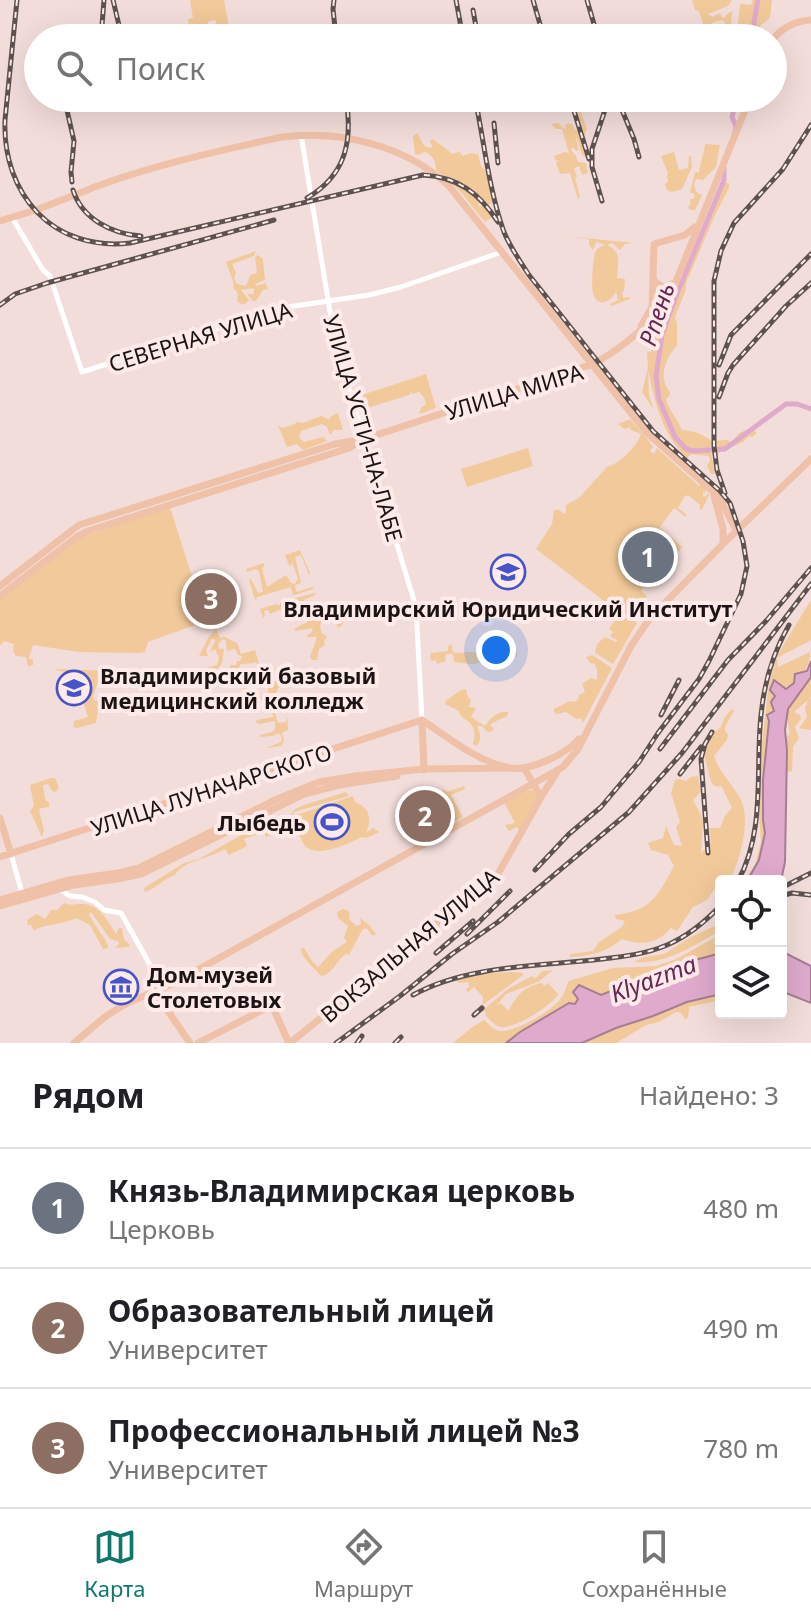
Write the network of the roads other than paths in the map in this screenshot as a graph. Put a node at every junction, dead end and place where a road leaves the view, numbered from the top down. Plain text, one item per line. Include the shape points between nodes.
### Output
1 (811, 20) edge
2 (787, 26) edge
3 (745, 112) edge
4 (301, 134) junction
5 (13, 219) junction
6 (0, 221) edge
7 (700, 221) junction
8 (676, 238) junction
9 (689, 251) junction
10 (502, 252) junction
11 (653, 275) junction
12 (676, 282) junction
13 (328, 301) junction
14 (638, 331) junction
15 (591, 365) junction
16 (364, 439) junction
17 (811, 459) edge
18 (713, 491) junction
19 (736, 530) junction
20 (723, 544) junction
21 (0, 586) edge
22 (0, 596) edge
23 (422, 720) junction
24 (585, 732) junction
25 (563, 767) junction
26 (510, 768) junction
27 (524, 768) junction
28 (424, 771) junction
29 (534, 784) junction
30 (541, 797) junction
31 (0, 818) edge
32 (11, 854) junction
33 (0, 857) edge
34 (74, 885) junction
35 (57, 889) junction
36 (22, 893) junction
37 (73, 896) junction
38 (0, 900) edge
39 (0, 906) edge
40 (159, 990) junction
41 (74, 1043) edge
42 (190, 1043) edge
43 (198, 1043) edge
44 (290, 1043) edge

1 - 2 main road
3 - 7 main road
4 - 5 main road via 125,175
4 - 10 main road via 366,143 412,158 449,186
4 - 13 street, УЛИЦА УСТИ-НА-ЛАБЕ
5 - 6 main road
5 - 13 street, СЕВЕРНАЯ УЛИЦА via 50,276 82,372 281,308
7 - 8 main road
7 - 9 main road
8 - 9 main road via 685,241
8 - 11 main road via 654,244
9 - 12 main road
10 - 13 street, СЕВЕРНАЯ УЛИЦА via 401,287
10 - 15 main road
11 - 12 main road via 660,286
11 - 14 main road via 651,311
12 - 14 main road via 659,313
13 - 16 street, УЛИЦА УСТИ-НА-ЛАБЕ
14 - 15 main road
15 - 16 main road, УЛИЦА МИРА
15 - 18 main road, УЛИЦА МИРА via 647,433
16 - 21 main road, УЛИЦА МИРА via 79,525
16 - 22 main road, УЛИЦА МИРА via 88,531
16 - 23 street, УЛИЦА УСТИ-НА-ЛАБЕ via 416,607
17 - 19 main road, ВОКЗАЛЬНАЯ УЛИЦА
18 - 19 main road, УЛИЦА МИРА
18 - 20 main road
19 - 20 main road, ВОКЗАЛЬНАЯ УЛИЦА
20 - 24 main road, ВОКЗАЛЬНАЯ УЛИЦА via 643,628
23 - 26 main road via 466,749
23 - 28 main road, УЛИЦА УСТИ-НА-ЛАБЕ
23 - 32 main road, УЛИЦА ЛУНАЧАРСКОГО
24 - 25 main road, ВОКЗАЛЬНАЯ УЛИЦА
24 - 27 main road via 562,754
25 - 29 main road
25 - 30 main road, ВОКЗАЛЬНАЯ УЛИЦА
26 - 27 main road
26 - 28 main road
27 - 29 main road
28 - 34 main road via 323,788 280,804 149,871
28 - 36 main road via 319,782 139,868
29 - 30 main road
29 - 40 main road
30 - 44 main road, ВОКЗАЛЬНАЯ УЛИЦА via 495,876
31 - 32 main road
32 - 33 main road, УЛИЦА ЛУНАЧАРСКОГО
32 - 36 street
34 - 35 main road
34 - 37 street
35 - 37 street
35 - 39 main road
36 - 38 main road
37 - 40 street via 121,913
40 - 41 main road via 113,1011
40 - 42 main road
43 - 44 main road via 270,1006

